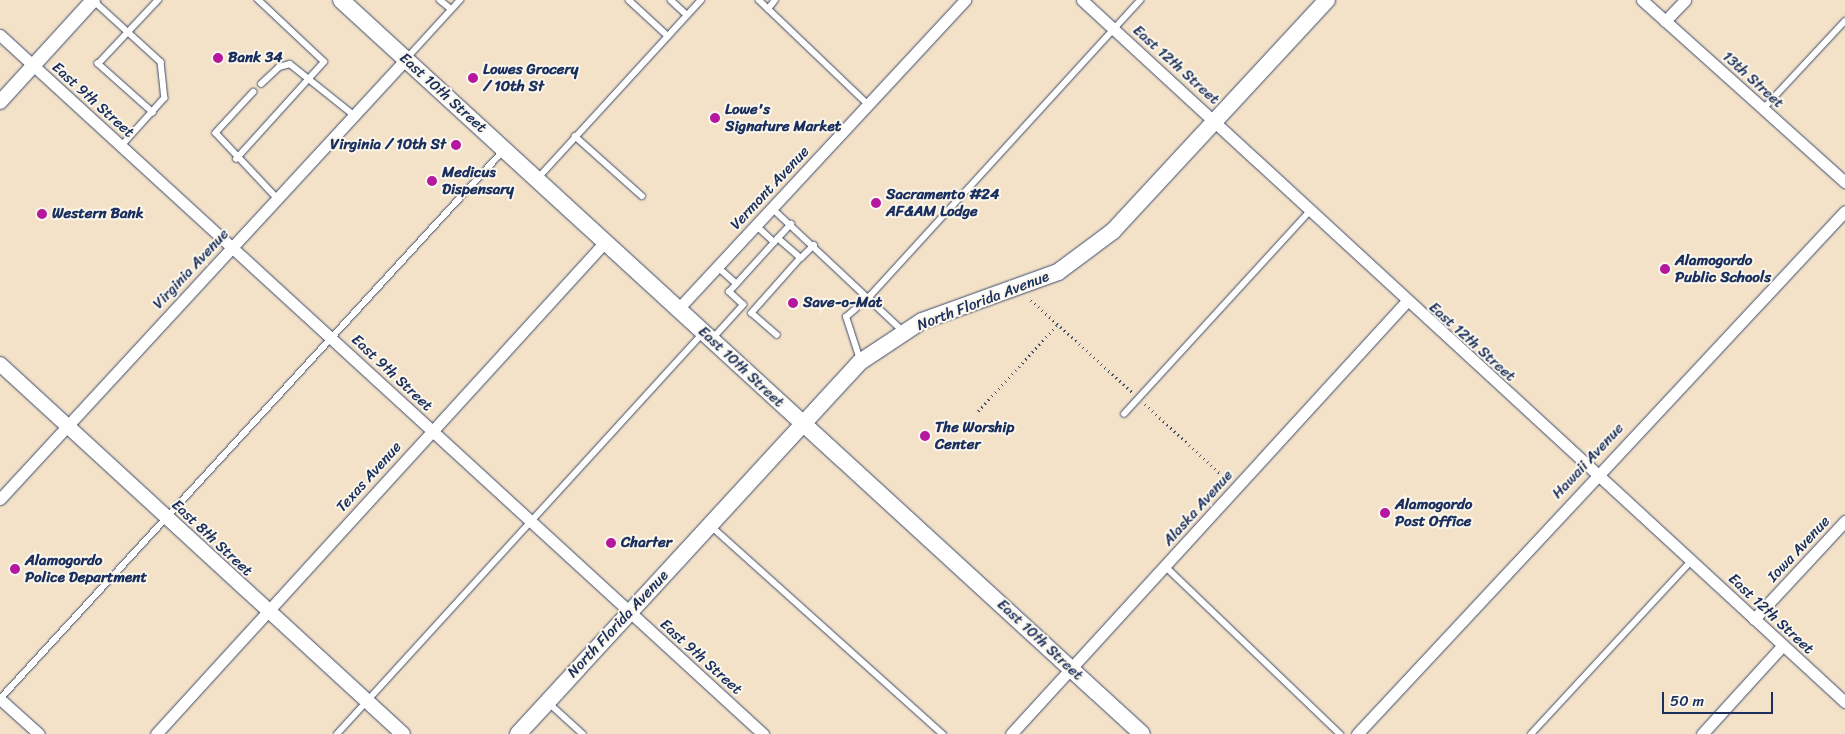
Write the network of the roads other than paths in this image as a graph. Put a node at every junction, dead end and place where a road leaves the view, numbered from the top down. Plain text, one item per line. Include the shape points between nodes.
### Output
1 (93, 0) edge
2 (158, 0) edge
3 (258, 0) edge
4 (341, 0) edge
5 (440, 0) edge
6 (460, 0) edge
7 (629, 0) edge
8 (671, 0) edge
9 (701, 0) edge
10 (759, 0) edge
11 (776, 0) edge
12 (965, 0) edge
13 (1082, 0) edge
14 (1140, 0) edge
15 (1327, 0) edge
16 (1642, 0) edge
17 (1685, 0) edge
18 (451, 9) junction
19 (768, 9) junction
20 (688, 15) junction
21 (1845, 21) edge
22 (1665, 22) junction
23 (1114, 29) junction
24 (128, 32) junction
25 (0, 35) edge
26 (668, 36) junction
27 (406, 59) junction
28 (33, 66) junction
29 (310, 77) junction
30 (261, 84) dead end
31 (254, 92) dead end
32 (0, 102) edge
33 (868, 104) junction
34 (1763, 109) junction
35 (153, 112) junction
36 (354, 115) junction
37 (1216, 122) junction
38 (575, 136) junction
39 (122, 146) junction
40 (504, 150) junction
41 (236, 159) junction
42 (537, 180) junction
43 (1845, 182) edge
44 (642, 196) dead end
45 (277, 198) junction
46 (772, 208) junction
47 (1310, 211) junction
48 (1845, 212) edge
49 (791, 224) junction
50 (756, 226) junction
51 (776, 240) junction
52 (605, 242) junction
53 (814, 245) junction
54 (233, 246) junction
55 (767, 251) junction
56 (772, 256) dead end
57 (801, 258) junction
58 (755, 264) junction
59 (718, 266) junction
60 (760, 269) dead end
61 (744, 277) junction
62 (749, 282) dead end
63 (737, 284) junction
64 (870, 296) junction
65 (1406, 302) junction
66 (743, 306) junction
67 (678, 309) junction
68 (752, 313) junction
69 (904, 332) junction
70 (777, 335) dead end
71 (708, 336) junction
72 (332, 338) junction
73 (860, 362) junction
74 (0, 364) edge
75 (1124, 414) dead end
76 (802, 423) junction
77 (67, 424) junction
78 (431, 430) junction
79 (1595, 474) junction
80 (0, 499) edge
81 (167, 518) junction
82 (529, 519) junction
83 (1845, 521) edge
84 (710, 524) junction
85 (1691, 561) junction
86 (1165, 566) junction
87 (629, 612) junction
88 (268, 613) junction
89 (1754, 619) junction
90 (1782, 646) junction
91 (1071, 669) junction
92 (0, 699) edge
93 (548, 701) junction
94 (367, 702) junction
95 (1845, 702) edge
96 (39, 734) edge
97 (156, 734) edge
98 (337, 734) edge
99 (403, 734) edge
100 (518, 734) edge
101 (583, 734) edge
102 (763, 734) edge
103 (943, 734) edge
104 (1011, 734) edge
105 (1142, 734) edge
106 (1340, 734) edge
107 (1357, 734) edge
108 (1531, 734) edge
109 (1702, 734) edge

1 - 24 lane
1 - 28 street
2 - 24 lane
3 - 29 lane via 324,62
4 - 27 main road, East 10th Street
5 - 18 lane
6 - 18 lane
7 - 26 lane
8 - 20 lane
9 - 20 lane
10 - 19 lane
11 - 19 lane
12 - 33 street, Vermont Avenue
13 - 23 street, East 12th Street
14 - 23 lane
15 - 37 main road, North Florida Avenue
16 - 22 street, 13th Street
17 - 22 street
18 - 27 lane
19 - 33 lane
20 - 26 lane
21 - 34 lane
22 - 34 street, 13th Street
23 - 37 street, East 12th Street
23 - 64 lane
24 - 35 lane via 161,62 165,98
24 - 35 lane via 98,64
25 - 28 street, East 9th Street
26 - 38 lane
27 - 36 street, Virginia Avenue
27 - 40 main road, East 10th Street
28 - 32 street
28 - 39 street, East 9th Street
29 - 30 lane via 290,64 279,67
29 - 36 lane
29 - 41 lane
31 - 41 lane via 216,133
33 - 46 street, Vermont Avenue
34 - 43 street, 13th Street
35 - 39 lane
36 - 45 street, Virginia Avenue
37 - 47 street, East 12th Street
37 - 69 main road, North Florida Avenue via 1113,231 1058,272 922,321
38 - 42 lane
38 - 44 lane
39 - 54 street, East 9th Street
40 - 42 main road, East 10th Street
40 - 72 lane
41 - 45 lane
42 - 52 main road, East 10th Street
45 - 54 street, Virginia Avenue
46 - 49 lane
46 - 50 street, Vermont Avenue
47 - 65 street, East 12th Street
47 - 75 lane
48 - 79 street, Hawaii Avenue
49 - 51 lane
49 - 53 lane
50 - 51 lane
50 - 59 street, Vermont Avenue
51 - 55 lane
51 - 57 lane
52 - 67 main road, East 10th Street
52 - 78 street, Texas Avenue
53 - 57 lane
53 - 64 lane
54 - 72 street, East 9th Street
54 - 77 street, Virginia Avenue
55 - 56 lane
55 - 58 lane
57 - 68 lane via 764,295
58 - 60 lane
58 - 61 lane
59 - 63 lane
59 - 67 street, Vermont Avenue
61 - 62 lane
61 - 63 lane
63 - 66 lane via 729,292
64 - 69 lane
64 - 73 lane via 846,317
65 - 79 street, East 12th Street
65 - 86 street, Alaska Avenue
66 - 68 lane
66 - 71 lane
67 - 71 main road, East 10th Street
68 - 70 lane
69 - 73 main road, North Florida Avenue
71 - 76 main road, East 10th Street
71 - 82 lane
72 - 78 street, East 9th Street
72 - 81 lane
73 - 76 main road, North Florida Avenue
74 - 77 street, East 8th Street
76 - 84 main road, North Florida Avenue
76 - 91 main road, East 10th Street
77 - 80 street, Virginia Avenue
77 - 81 street, East 8th Street
78 - 82 street, East 9th Street
78 - 88 street, Texas Avenue
79 - 85 street, East 12th Street
79 - 107 street, Hawaii Avenue
81 - 88 street, East 8th Street
81 - 92 lane
82 - 87 street, East 9th Street
82 - 94 lane
83 - 89 street, Iowa Avenue
84 - 87 main road, North Florida Avenue
84 - 103 lane
85 - 89 street, East 12th Street
85 - 108 lane
86 - 91 street, Alaska Avenue
86 - 106 lane
87 - 93 main road, North Florida Avenue
87 - 102 street, East 9th Street
88 - 94 street, East 8th Street
88 - 97 street, Texas Avenue
89 - 90 street, East 12th Street
90 - 95 street, East 12th Street
90 - 109 street
91 - 104 street, Alaska Avenue
91 - 105 main road, East 10th Street
92 - 96 street
93 - 100 main road, North Florida Avenue
93 - 101 lane
94 - 98 lane
94 - 99 street, East 8th Street

